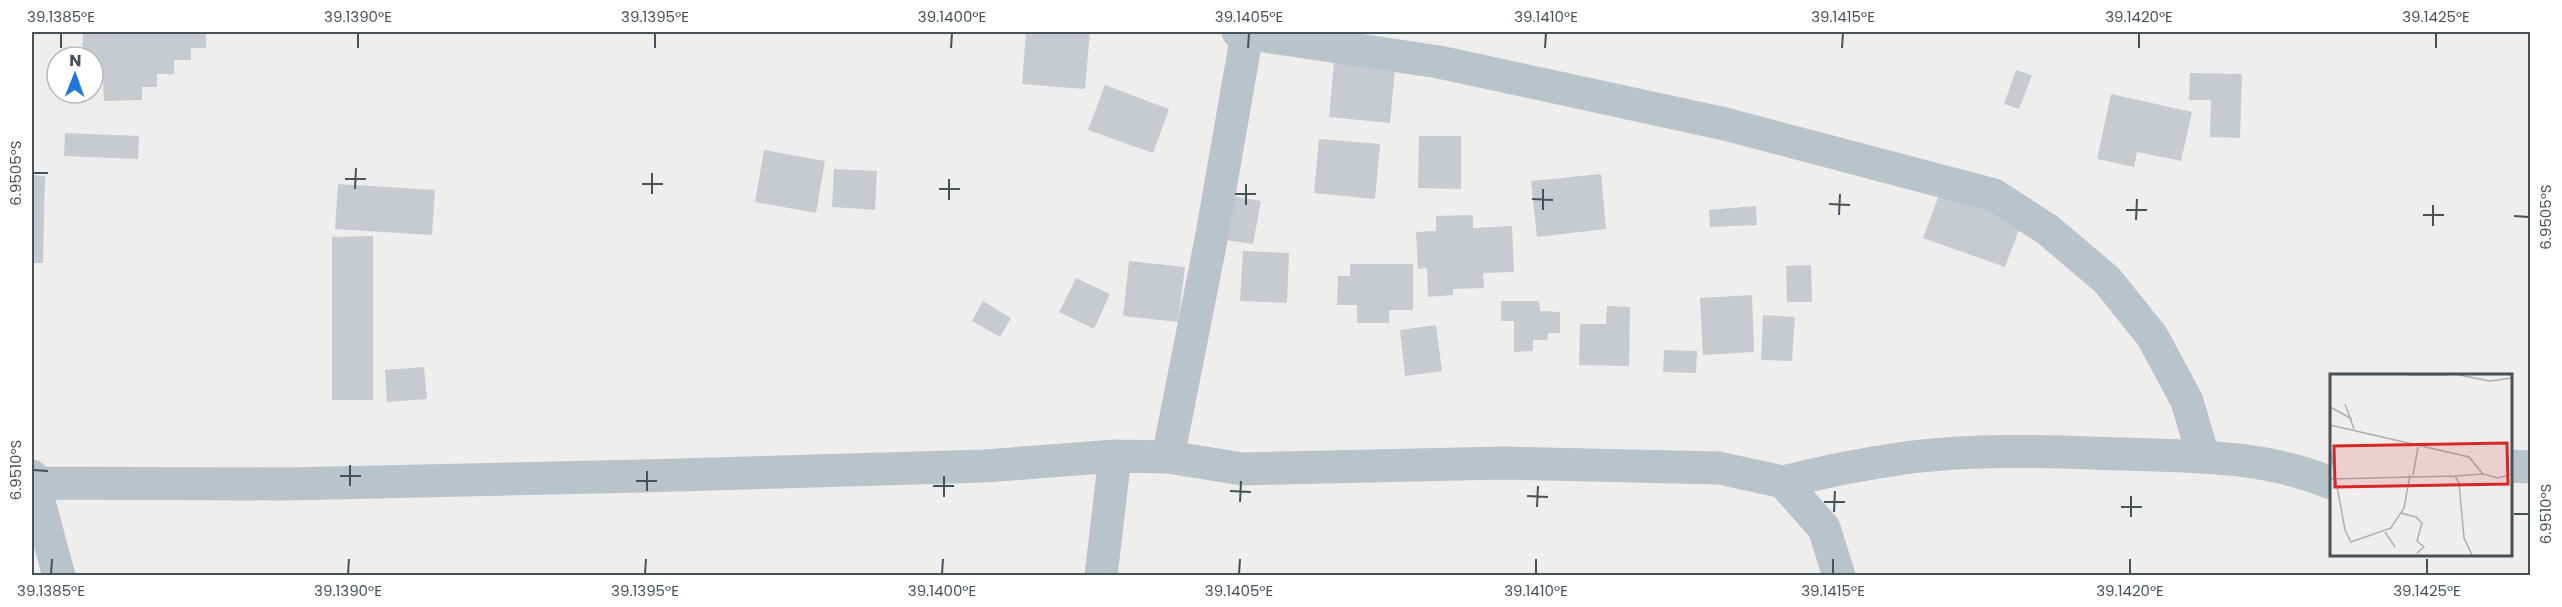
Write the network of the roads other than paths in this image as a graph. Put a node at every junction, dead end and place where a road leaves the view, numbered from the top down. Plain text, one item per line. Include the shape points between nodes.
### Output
1 (1243, 33) edge
2 (1115, 456) junction
3 (2203, 456) junction
4 (1168, 457) junction
5 (2511, 465) edge
6 (2530, 467) edge
7 (32, 481) edge
8 (1783, 482) junction
9 (2330, 483) edge
10 (59, 576) edge
11 (1101, 576) edge
12 (1839, 576) edge

1 - 3 street via 1439,62 1725,124 1994,195 2048,230 2107,280 2146,328 2187,402
1 - 4 street via 1211,240
2 - 4 street
2 - 7 street via 985,466 665,476 286,484
2 - 11 street
3 - 8 street via 1971,452 1846,467
3 - 9 street via 2302,471
4 - 8 street via 1242,469 1504,463 1719,468
5 - 6 street
7 - 10 street
8 - 12 street via 1824,528

